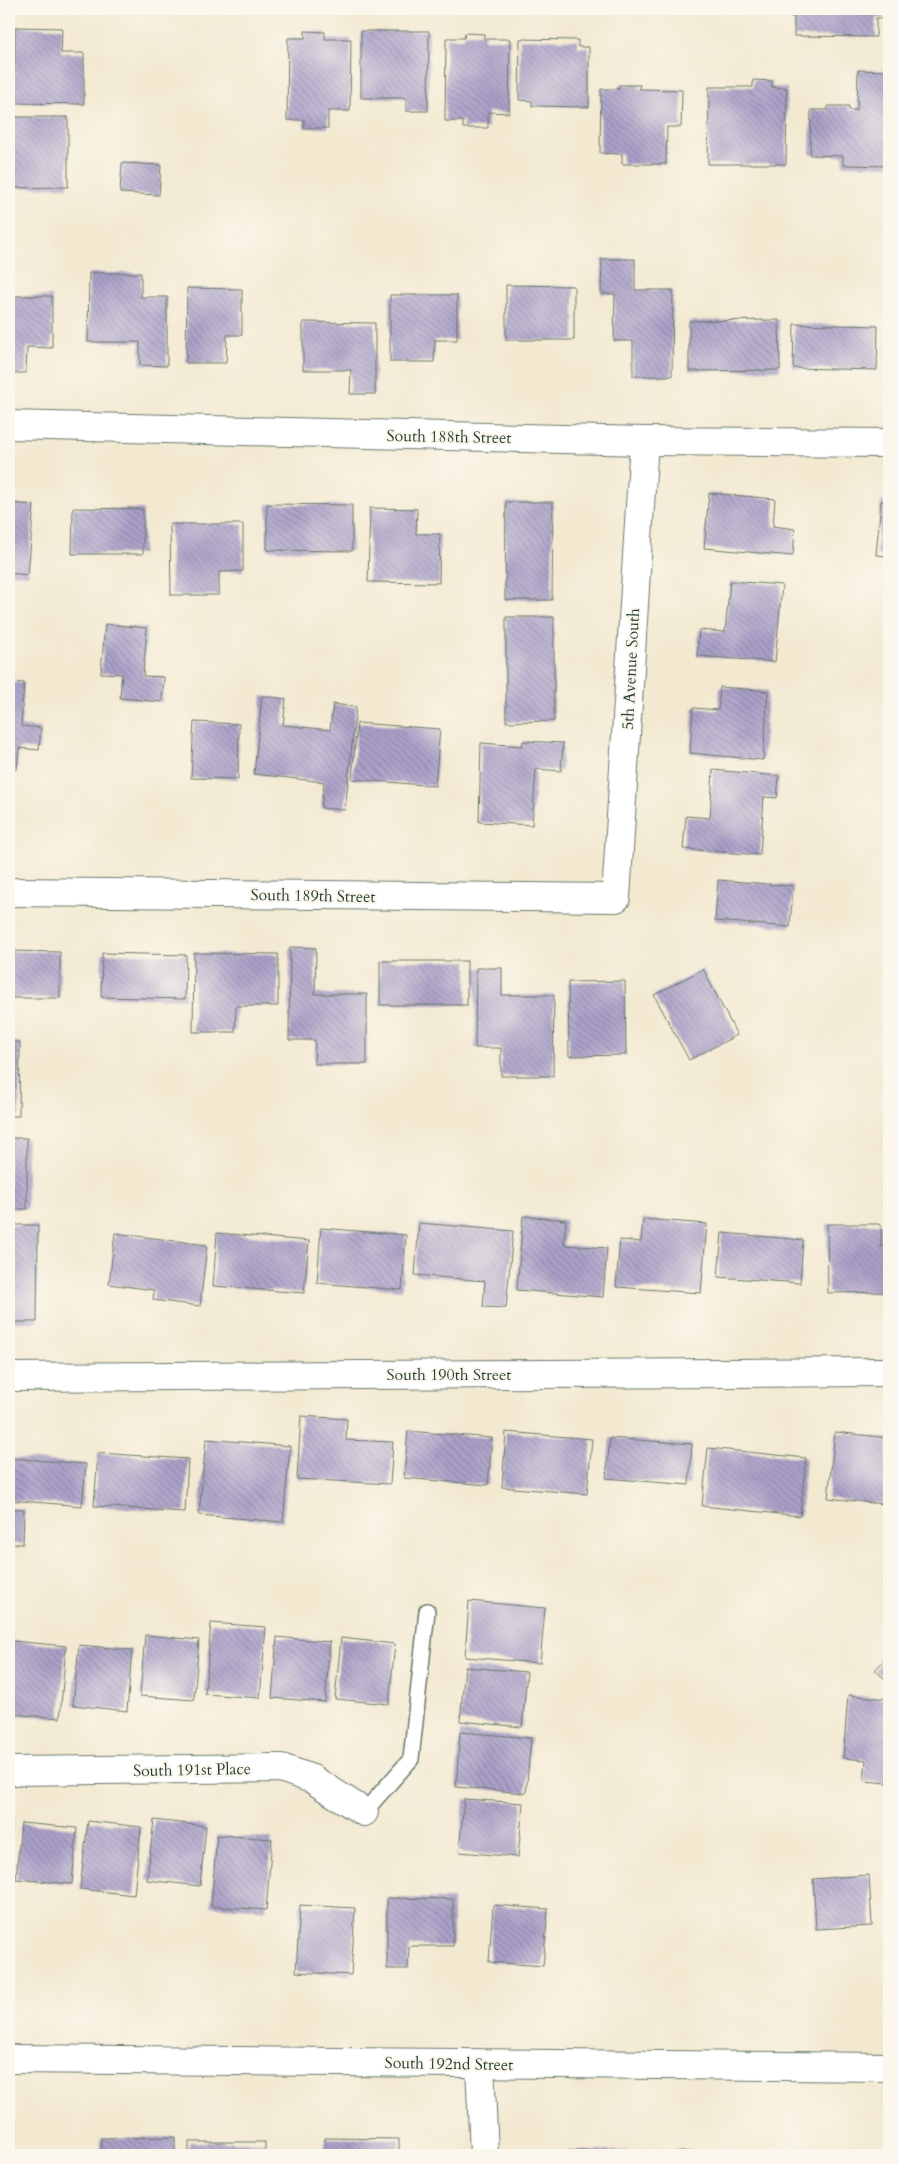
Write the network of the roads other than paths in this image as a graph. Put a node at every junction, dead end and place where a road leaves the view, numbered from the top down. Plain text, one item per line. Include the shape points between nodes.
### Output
1 (9, 425) edge
2 (644, 441) junction
3 (889, 443) edge
4 (9, 892) edge
5 (616, 898) joint
6 (889, 1372) edge
7 (9, 1377) edge
8 (427, 1611) dead end
9 (9, 1771) edge
10 (364, 1812) joint
11 (9, 2059) edge
12 (480, 2064) junction
13 (889, 2067) edge
14 (484, 2155) edge

1 - 2 street, South 188th Street
2 - 3 street, South 188th Street
2 - 5 street, 5th Avenue South
4 - 5 street, South 189th Street
6 - 7 street, South 190th Street
8 - 10 lane via 411,1759
9 - 10 street, South 191st Place via 281,1768 312,1779
11 - 12 street, South 192nd Street
12 - 13 street, South 192nd Street
12 - 14 street

